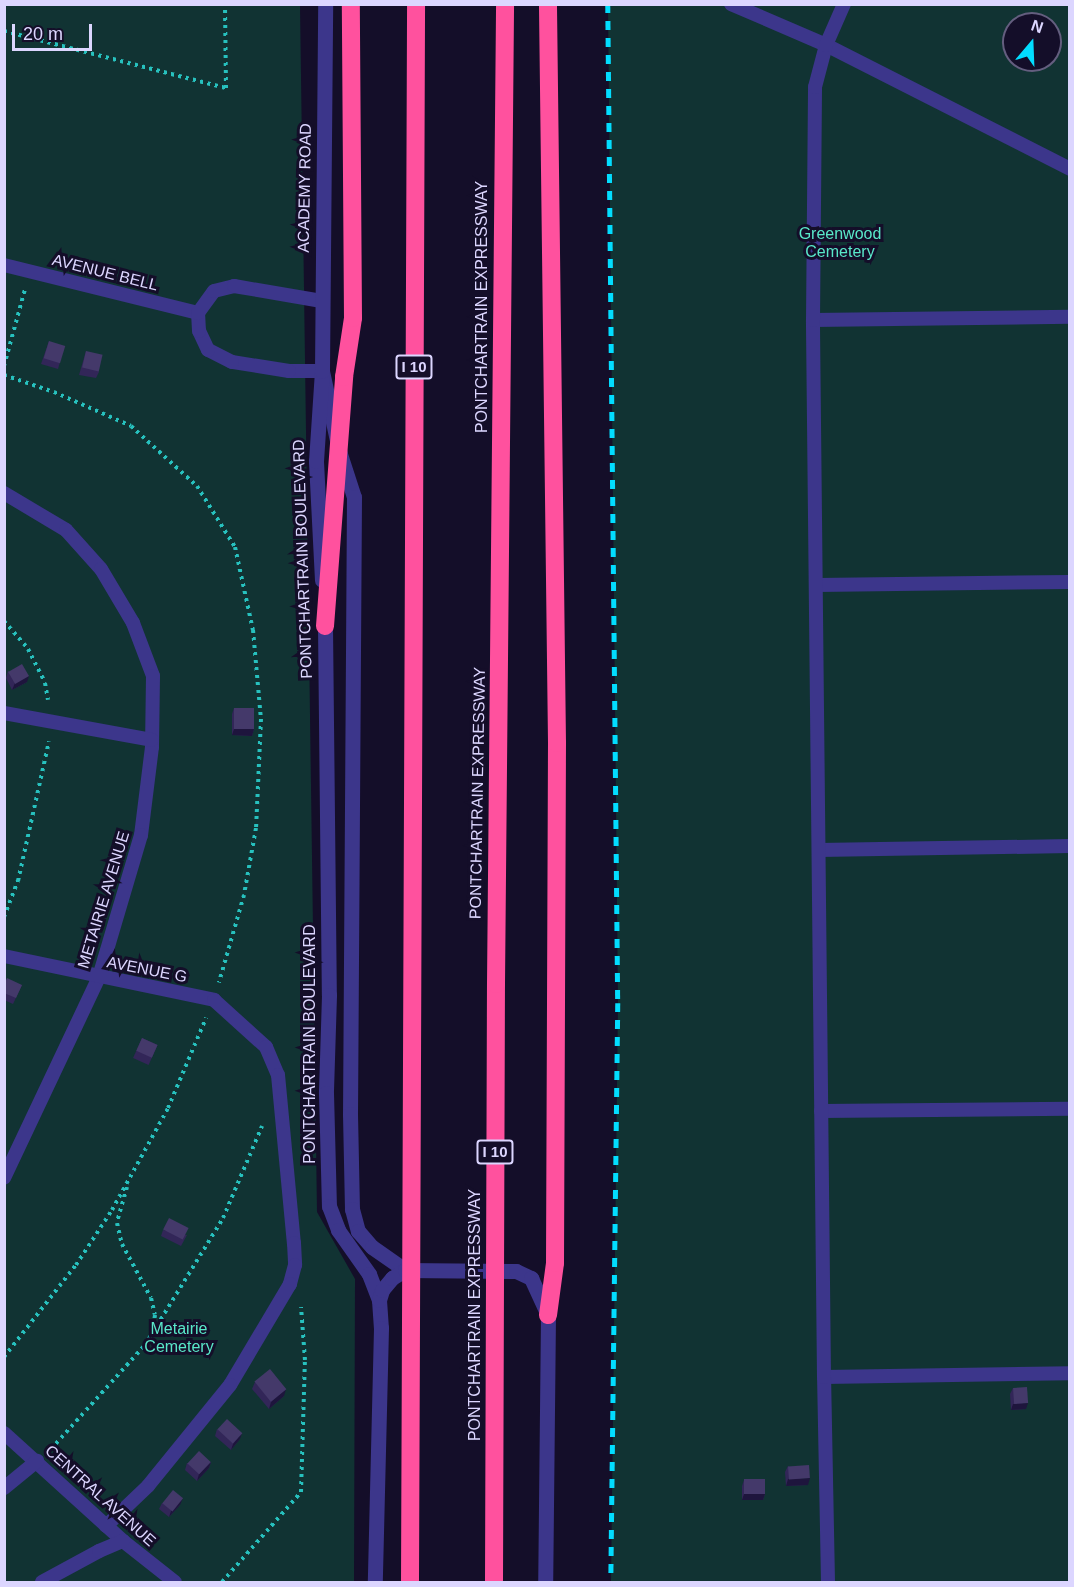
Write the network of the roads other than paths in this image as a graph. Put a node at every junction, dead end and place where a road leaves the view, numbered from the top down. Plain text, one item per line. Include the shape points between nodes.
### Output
1 (325, 4) edge
2 (351, 4) edge
3 (416, 4) edge
4 (505, 4) edge
5 (548, 4) edge
6 (731, 4) edge
7 (844, 4) edge
8 (826, 45) junction
9 (1070, 169) edge
10 (4, 265) edge
11 (322, 301) junction
12 (198, 313) junction
13 (1070, 317) edge
14 (813, 320) junction
15 (322, 371) junction
16 (340, 454) junction
17 (4, 493) edge
18 (1070, 582) edge
19 (817, 585) junction
20 (325, 626) junction
21 (4, 713) edge
22 (152, 740) junction
23 (1070, 846) edge
24 (819, 850) junction
25 (4, 956) edge
26 (99, 977) junction
27 (1070, 1109) edge
28 (821, 1111) junction
29 (4, 1178) edge
30 (405, 1270) junction
31 (379, 1300) junction
32 (548, 1315) junction
33 (1070, 1373) edge
34 (824, 1377) junction
35 (4, 1433) edge
36 (37, 1461) junction
37 (4, 1488) edge
38 (106, 1526) junction
39 (123, 1541) junction
40 (42, 1582) edge
41 (174, 1582) edge
42 (375, 1582) edge
43 (410, 1582) edge
44 (494, 1582) edge
45 (545, 1582) edge
46 (828, 1582) edge

1 - 11 street, ACADEMY ROAD
2 - 16 highway via 353,318 344,377
3 - 43 highway, I 10
4 - 44 highway, PONTCHARTRAIN EXPRESSWAY / I 10
5 - 32 highway via 556,767 555,1263
6 - 8 lane
7 - 8 lane
8 - 9 lane
8 - 14 lane via 815,87
10 - 12 lane, AVENUE BELL
11 - 12 lane via 234,286 214,291
11 - 15 street, ACADEMY ROAD
12 - 15 lane via 199,331 208,350 232,362 289,371
13 - 14 lane
14 - 19 lane
15 - 16 street
15 - 20 street, PONTCHARTRAIN BOULEVARD via 316,461
16 - 20 highway
16 - 30 street via 354,497 352,1209 358,1231 372,1247
17 - 22 lane, METAIRIE AVENUE via 66,530 101,569 133,623 153,676
18 - 19 lane
19 - 24 lane
20 - 31 street, PONTCHARTRAIN BOULEVARD via 329,1206 338,1230 369,1274
21 - 22 lane
22 - 26 lane, METAIRIE AVENUE via 141,836
23 - 24 lane
24 - 28 lane
25 - 26 lane, AVENUE G
26 - 29 lane, METAIRIE AVENUE
26 - 38 lane, AVENUE G via 214,1000 266,1047 280,1084 295,1265 290,1284 230,1385 148,1486
27 - 28 lane
28 - 34 lane
30 - 31 street via 392,1278
30 - 32 street via 516,1271 531,1278
31 - 42 street, PONTCHARTRAIN BOULEVARD
32 - 45 street
33 - 34 lane
34 - 46 lane
35 - 36 lane, CENTRAL AVENUE
36 - 37 lane
36 - 38 lane, CENTRAL AVENUE
38 - 39 lane, CENTRAL AVENUE
39 - 40 lane
39 - 41 lane, CENTRAL AVENUE

